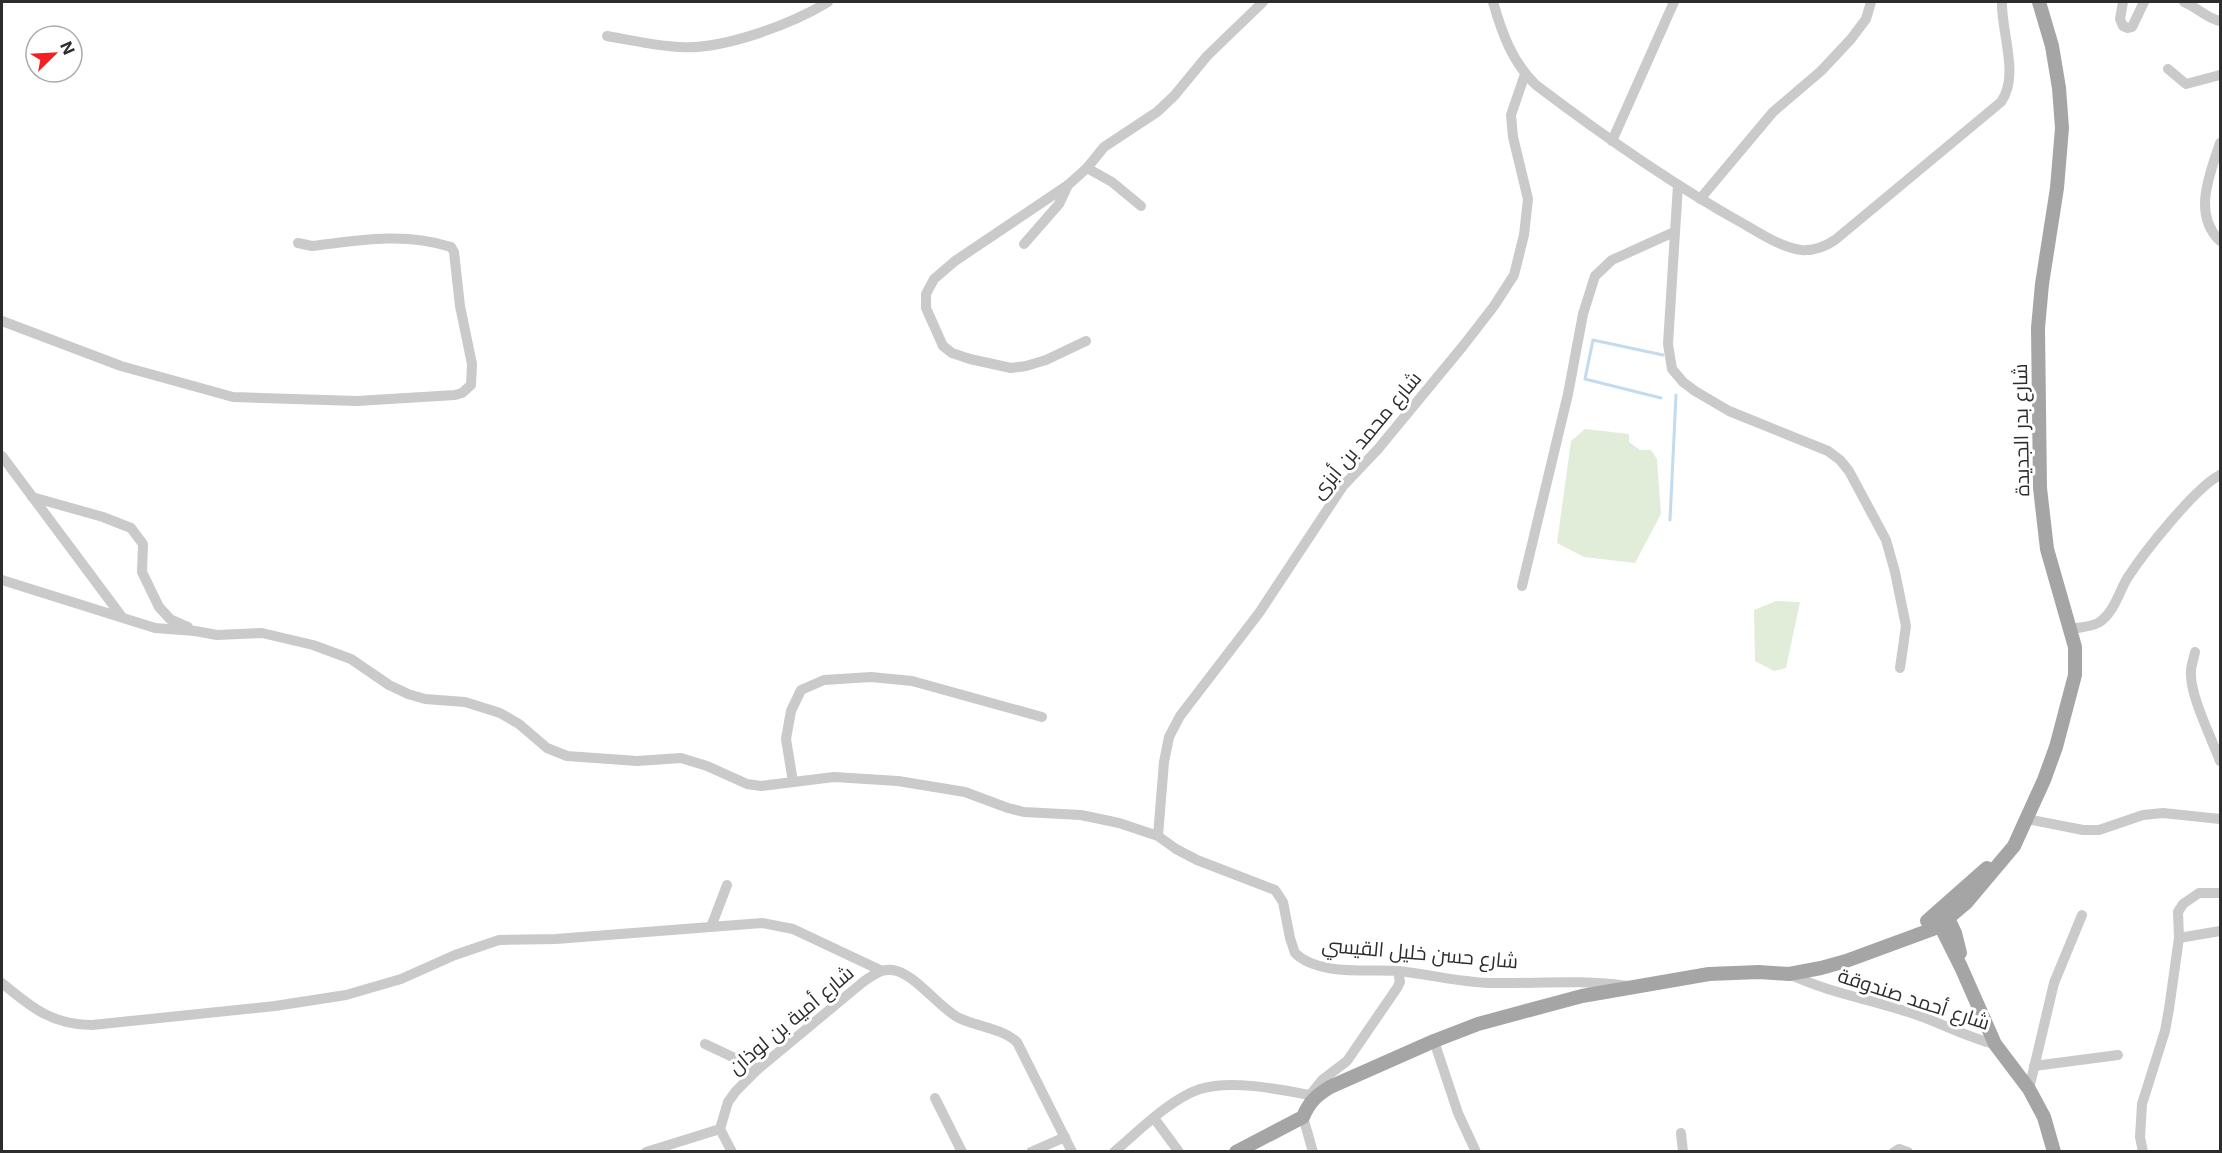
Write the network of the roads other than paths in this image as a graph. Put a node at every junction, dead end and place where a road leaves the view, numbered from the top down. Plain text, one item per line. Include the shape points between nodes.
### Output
1 (828, 2) edge
2 (1263, 2) edge
3 (1493, 2) edge
4 (1674, 2) edge
5 (1871, 2) edge
6 (2002, 2) edge
7 (2039, 2) edge
8 (2123, 2) edge
9 (2144, 2) edge
10 (2184, 2) edge
11 (2220, 21) edge
12 (607, 36) dead end
13 (2168, 69) dead end
14 (1525, 74) junction
15 (2220, 75) edge
16 (1612, 141) junction
17 (2220, 143) edge
18 (1087, 168) junction
19 (1068, 185) junction
20 (1678, 185) junction
21 (1700, 199) junction
22 (1141, 206) dead end
23 (1674, 232) junction
24 (2220, 241) edge
25 (298, 243) dead end
26 (1024, 244) dead end
27 (2, 321) edge
28 (1086, 341) dead end
29 (2, 456) edge
30 (2220, 475) edge
31 (32, 497) junction
32 (2, 580) edge
33 (1521, 586) dead end
34 (122, 617) junction
35 (2071, 629) junction
36 (195, 631) junction
37 (2195, 652) dead end
38 (1900, 668) dead end
39 (1042, 717) dead end
40 (2220, 761) edge
41 (794, 782) junction
42 (2027, 819) junction
43 (2220, 819) edge
44 (1158, 836) junction
45 (728, 885) dead end
46 (2220, 893) edge
47 (2082, 915) dead end
48 (1941, 917) junction
49 (711, 927) junction
50 (2220, 932) edge
51 (2178, 938) junction
52 (880, 970) junction
53 (1398, 971) junction
54 (1789, 974) junction
55 (2, 983) edge
56 (1636, 987) junction
57 (1434, 1041) junction
58 (705, 1044) dead end
59 (1995, 1044) junction
60 (2118, 1055) dead end
61 (2034, 1066) junction
62 (758, 1069) junction
63 (2029, 1089) junction
64 (1312, 1096) junction
65 (935, 1098) dead end
66 (1303, 1117) junction
67 (1154, 1118) junction
68 (720, 1129) junction
69 (1681, 1133) dead end
70 (1065, 1137) junction
71 (646, 1152) edge
72 (732, 1152) edge
73 (962, 1152) edge
74 (1031, 1152) edge
75 (1072, 1152) edge
76 (1114, 1152) edge
77 (1179, 1152) edge
78 (1236, 1152) edge
79 (1313, 1152) edge
80 (1476, 1152) edge
81 (1683, 1152) edge
82 (1894, 1152) edge
83 (1908, 1152) edge
84 (2054, 1152) edge
85 (2143, 1152) edge

1 - 12 street via 788,21 723,43 682,48
2 - 18 street via 1207,56 1167,103 1104,147
3 - 14 street via 1507,44
4 - 16 street
5 - 21 street via 1866,19 1842,49 1773,112
6 - 21 street via 2010,77 2005,96 1836,240 1816,248 1794,248
7 - 35 main road, شارع بدر الجديدة via 2052,46 2062,112 2057,188 2038,328 2040,488 2047,549
8 - 9 street via 2121,21 2128,28
10 - 11 street
13 - 15 street via 2186,84
14 - 16 street
14 - 44 street, شارع محمد بن أبزى via 1511,116 1528,199 1514,275 1463,346 1343,486 1259,613 1180,716 1169,737 1164,762
16 - 20 street
17 - 24 street via 2204,207 2210,228
18 - 19 street
18 - 22 street
19 - 26 street via 1062,199
19 - 28 street via 939,274 926,294 926,308 943,346 952,353 1011,368 1046,360
20 - 21 street
20 - 23 street
23 - 33 street via 1612,260 1591,285
23 - 38 street via 1668,344 1672,369 1683,382 1729,411 1823,449 1844,465 1886,540 1905,618
25 - 27 street via 312,246 398,238 451,247 472,364 471,385 455,395 393,400 233,397 121,366
29 - 31 street
30 - 35 street via 2204,486 2150,548 2103,619
31 - 34 street
31 - 36 street via 131,528 143,544 142,572 159,607 170,619
32 - 34 street, شارع حسن خليل القيسي
34 - 36 street, شارع حسن خليل القيسي via 155,628
35 - 42 main road, شارع بدر الجديدة via 2076,656 2074,683 2044,780
36 - 41 street, شارع حسن خليل القيسي via 217,635 262,633 325,649 408,694 465,702 500,713 547,748 567,756 637,761 681,758 754,785
37 - 40 street via 2191,679
39 - 41 street via 912,681 871,677 824,680 801,690 791,711 786,740
41 - 44 street, شارع حسن خليل القيسي via 850,777 936,786 1024,812 1096,817
42 - 43 street via 2083,830 2099,830 2143,815 2163,813
42 - 48 main road, شارع بدر الجديدة via 2014,846 1972,880
44 - 53 street, شارع حسن خليل القيسي via 1197,860 1275,890 1283,902 1294,951 1301,959 1339,969
45 - 49 street
46 - 51 street via 2199,893 2183,904 2178,912
47 - 61 street via 2054,983
48 - 54 main road, شارع حسن خليل القيسي via 1914,934 1846,961
48 - 59 main road
49 - 52 street via 778,925 806,934
49 - 55 street via 499,940 401,979 346,995 99,1025 69,1023 40,1013
50 - 51 street
51 - 85 street via 2164,1031 2142,1104
52 - 62 street, شارع أمية بن لوذان
52 - 70 street, شارع أمية بن لوذان via 904,974 958,1017 1017,1042
53 - 56 street, شارع حسن خليل القيسي via 1488,982 1590,982
53 - 64 street via 1399,985 1354,1053 1322,1080
54 - 56 main road, شارع حسن خليل القيسي via 1710,974
54 - 59 street, شارع أحمد صندوقة via 1911,1012 1965,1036
56 - 57 main road, شارع حسن خليل القيسي via 1539,1007
57 - 64 main road, شارع حسن خليل القيسي
57 - 80 street via 1458,1113
58 - 62 street
59 - 63 main road
60 - 61 street
61 - 63 street
62 - 68 street, شارع أمية بن لوذان via 728,1102
63 - 84 main road via 2044,1117
64 - 66 main road
64 - 67 street via 1253,1087 1205,1088
65 - 73 street
66 - 78 main road
66 - 79 street
67 - 76 street
67 - 77 street
68 - 71 street
68 - 72 street
69 - 81 street
70 - 74 street
70 - 75 street, شارع أمية بن لوذان
82 - 83 street

